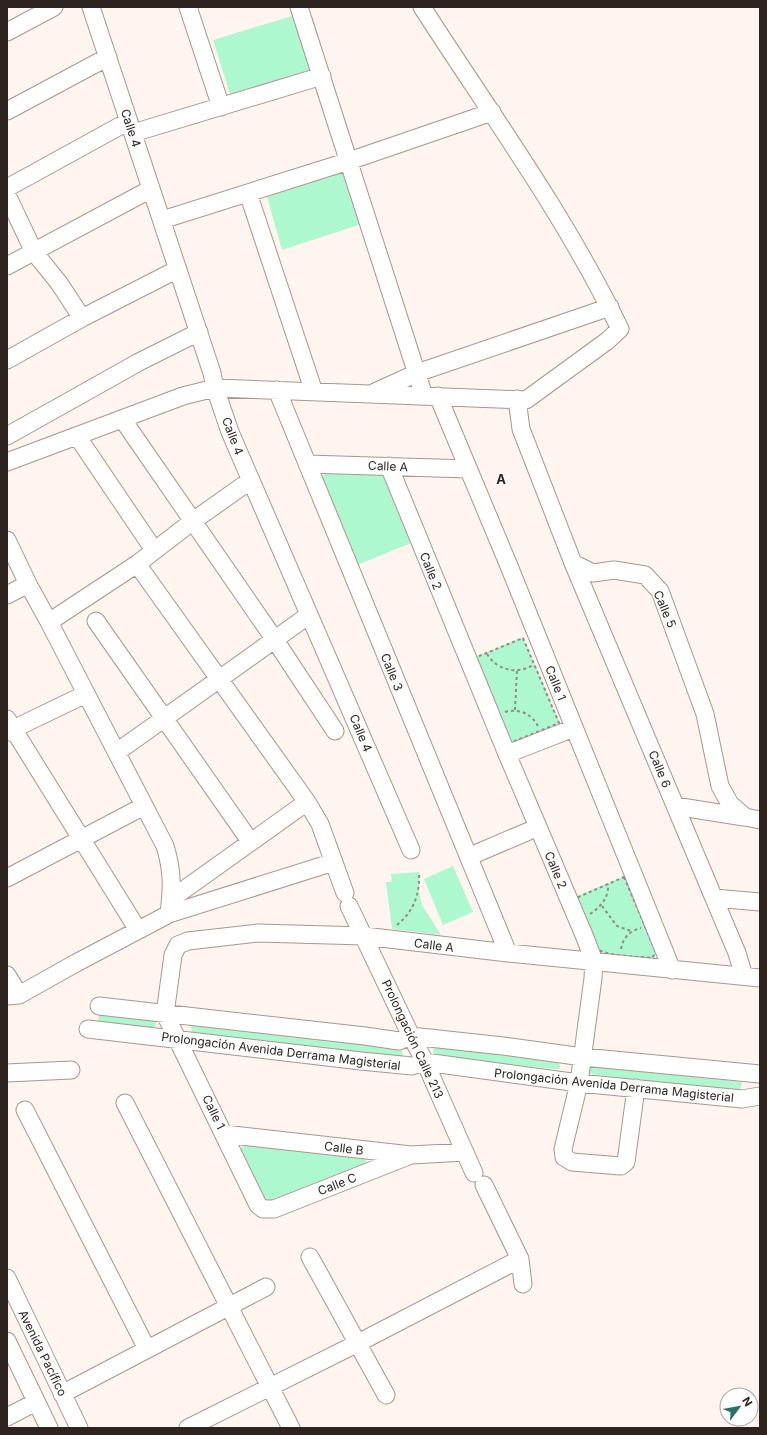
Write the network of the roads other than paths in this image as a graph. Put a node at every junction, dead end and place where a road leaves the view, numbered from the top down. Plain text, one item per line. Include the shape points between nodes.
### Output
1 (54, 7) edge
2 (91, 7) edge
3 (188, 7) edge
4 (299, 7) edge
5 (422, 7) edge
6 (7, 32) edge
7 (108, 56) junction
8 (322, 76) junction
9 (221, 107) junction
10 (7, 111) edge
11 (492, 112) junction
12 (131, 127) junction
13 (349, 161) junction
14 (7, 188) edge
15 (151, 189) junction
16 (248, 193) junction
17 (7, 195) edge
18 (162, 220) junction
19 (34, 252) junction
20 (7, 266) edge
21 (178, 269) junction
22 (610, 307) junction
23 (82, 318) junction
24 (199, 332) junction
25 (7, 360) edge
26 (416, 373) junction
27 (215, 388) junction
28 (277, 390) junction
29 (314, 392) junction
30 (371, 394) junction
31 (431, 396) junction
32 (517, 399) junction
33 (123, 420) junction
34 (7, 436) edge
35 (76, 436) junction
36 (8, 458) edge
37 (307, 464) junction
38 (389, 466) junction
39 (468, 469) junction
40 (251, 480) junction
41 (193, 521) junction
42 (7, 540) edge
43 (154, 550) junction
44 (573, 563) junction
45 (137, 564) junction
46 (28, 584) junction
47 (7, 595) edge
48 (309, 615) junction
49 (96, 621) dead end
50 (50, 622) junction
51 (274, 640) junction
52 (219, 679) junction
53 (86, 694) junction
54 (164, 719) junction
55 (9, 727) edge
56 (574, 728) junction
57 (335, 730) dead end
58 (117, 752) junction
59 (507, 754) junction
60 (307, 802) junction
61 (144, 806) junction
62 (675, 806) junction
63 (752, 818) edge
64 (530, 831) dead end
65 (81, 839) junction
66 (250, 841) junction
67 (411, 850) dead end
68 (475, 854) dead end
69 (334, 862) junction
70 (7, 878) edge
71 (714, 898) junction
72 (760, 902) edge
73 (170, 907) junction
74 (138, 930) junction
75 (364, 936) junction
76 (508, 953) junction
77 (594, 961) junction
78 (672, 970) junction
79 (7, 975) edge
80 (752, 977) edge
81 (13, 995) edge
82 (99, 1006) dead end
83 (165, 1014) junction
84 (88, 1029) dead end
85 (411, 1036) junction
86 (178, 1039) junction
87 (583, 1057) junction
88 (424, 1062) junction
89 (71, 1070) dead end
90 (7, 1073) edge
91 (760, 1074) edge
92 (579, 1083) junction
93 (636, 1088) junction
94 (760, 1096) edge
95 (125, 1104) dead end
96 (25, 1110) dead end
97 (224, 1134) junction
98 (465, 1152) junction
99 (411, 1155) junction
100 (263, 1209) joint
101 (310, 1257) dead end
102 (520, 1259) junction
103 (7, 1278) edge
104 (523, 1284) dead end
105 (266, 1287) dead end
106 (229, 1307) junction
107 (7, 1341) edge
108 (358, 1343) junction
109 (147, 1349) junction
110 (270, 1387) junction
111 (62, 1394) junction
112 (386, 1395) dead end
113 (36, 1402) junction
114 (7, 1417) edge
115 (49, 1428) edge
116 (79, 1428) edge
117 (190, 1428) edge
118 (291, 1428) edge

1 - 6 street
2 - 7 street, Calle 4
3 - 9 street
4 - 8 street, Calle 1
5 - 11 street
7 - 10 street
7 - 12 street, Calle 4
8 - 9 street
8 - 13 street, Calle 1
9 - 12 street
11 - 13 street
11 - 22 street via 528,166
12 - 14 street
12 - 15 street, Calle 4
13 - 16 street
13 - 26 street, Calle 1
15 - 18 street, Calle 4
15 - 19 street
16 - 18 street
16 - 29 street
17 - 19 street
18 - 21 street, Calle 4
19 - 20 street
19 - 23 street
21 - 23 street
21 - 24 street, Calle 4
22 - 26 street
22 - 32 street via 620,329 526,400
23 - 25 street
24 - 27 street, Calle 4
24 - 34 street via 139,362
26 - 30 street
26 - 31 street, Calle 1
27 - 28 street
27 - 33 street via 183,396
27 - 40 street, Calle 4 via 230,432
28 - 29 street
28 - 37 street, Calle 3
29 - 30 street
30 - 31 street
31 - 32 street
31 - 39 street, Calle 1
32 - 44 street via 521,429
33 - 35 street
33 - 41 street
35 - 36 street
35 - 43 street
37 - 38 street, Calle A
37 - 76 street, Calle 3
38 - 39 street, Calle A
38 - 59 street, Calle 2
39 - 56 street, Calle 1
40 - 41 street
40 - 48 street, Calle 4
41 - 43 street
41 - 51 street
42 - 46 street
43 - 45 street
44 - 62 street, Calle 6
44 - 63 street, Calle 5 via 593,573 614,570 645,575 660,590 705,714 720,786 730,804
45 - 50 street
45 - 52 street, Prolongación Calle 213
46 - 47 street
46 - 50 street
48 - 51 street
48 - 67 street, Calle 4
49 - 54 street
50 - 53 street
51 - 52 street
51 - 57 street
52 - 54 street
52 - 60 street, Prolongación Calle 213
53 - 55 street
53 - 58 street
54 - 58 street
54 - 66 street
55 - 65 street
56 - 59 street
56 - 78 street, Calle 1
58 - 61 street
59 - 77 street, Calle 2
60 - 66 street
60 - 69 street, Prolongación Calle 213 via 320,824
61 - 65 street
61 - 73 street via 165,846 170,863
62 - 63 street
62 - 71 street, Calle 6
64 - 68 street
65 - 70 street
65 - 74 street
66 - 73 street
69 - 73 street
69 - 75 street, Prolongación Calle 213 via 347,900
71 - 72 street
71 - 80 street, Calle 6 via 737,953
73 - 74 street
74 - 81 street
75 - 76 street, Calle A
75 - 83 street, Calle A via 258,933 188,941 178,945 173,955
75 - 85 street, Prolongación Calle 213
76 - 77 street, Calle A
77 - 78 street, Calle A
77 - 87 street, Calle 2
78 - 80 street, Calle A
79 - 81 street
82 - 83 street, Prolongación Avenida Derrama Magisterial
83 - 85 street, Prolongación Avenida Derrama Magisterial via 399,1041
83 - 86 street, Calle 1
84 - 86 street, Prolongación Avenida Derrama Magisterial
85 - 87 street, Prolongación Avenida Derrama Magisterial
85 - 88 street, Prolongación Calle 213
86 - 88 street, Prolongación Avenida Derrama Magisterial via 376,1063 412,1066
86 - 97 street, Calle 1
87 - 91 street, Prolongación Avenida Derrama Magisterial
87 - 92 street, Calle 2
88 - 92 street, Prolongación Avenida Derrama Magisterial
88 - 98 street, Prolongación Calle 213
89 - 90 street
92 - 93 street, Prolongación Avenida Derrama Magisterial
92 - 93 street, Calle 2 via 564,1149 564,1157 572,1162 621,1166 626,1162
93 - 94 street, Prolongación Avenida Derrama Magisterial via 742,1099
95 - 106 street
96 - 109 street
97 - 99 street, Calle B
97 - 100 street, Calle 1 via 258,1205
98 - 99 street, Calle B
98 - 102 street, Prolongación Calle 213
99 - 100 street, Calle C via 274,1208
101 - 108 street
102 - 104 street, Prolongación Calle 213
102 - 108 street
103 - 111 street, Avenida Pacífico
105 - 106 street
106 - 109 street
106 - 110 street
107 - 113 street
108 - 110 street
108 - 112 street
109 - 111 street
110 - 117 street
110 - 118 street
111 - 116 street, Avenida Pacífico
113 - 114 street
113 - 115 street

